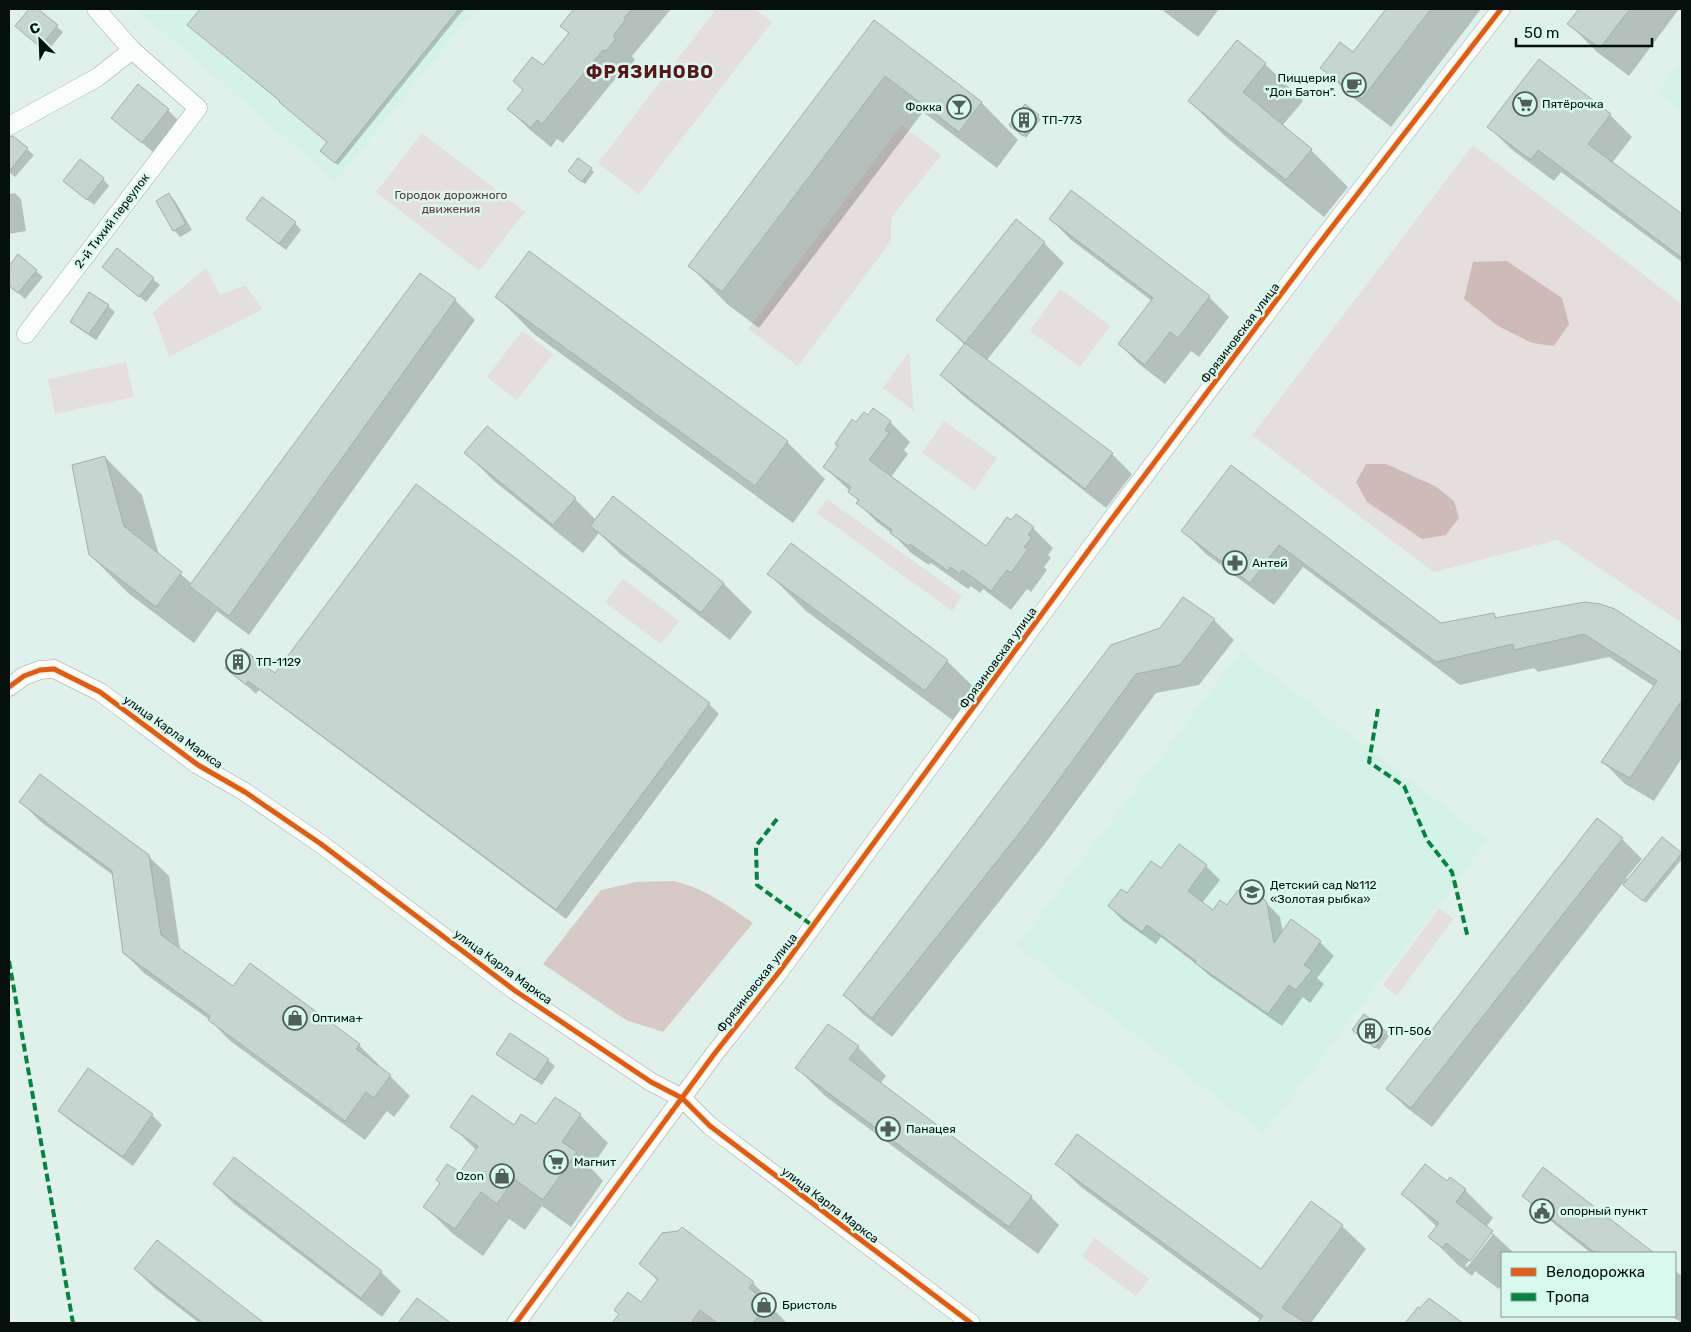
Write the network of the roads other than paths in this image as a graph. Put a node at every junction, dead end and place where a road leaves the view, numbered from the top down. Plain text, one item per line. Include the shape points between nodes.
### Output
1 (96, 9) edge
2 (1501, 9) edge
3 (132, 50) junction
4 (9, 126) edge
5 (26, 334) dead end
6 (9, 687) edge
7 (682, 1098) junction
8 (516, 1323) edge
9 (971, 1323) edge

1 - 3 street
2 - 7 street, Фрязиновская улица via 1199,403 779,972
3 - 4 street via 98,77
3 - 5 street, 2-й Тихий переулок via 198,108
6 - 7 street, улица Карла Маркса via 24,676 54,669 100,692 198,765 245,792 321,844 514,990 651,1082
7 - 8 street, Фрязиновская улица
7 - 9 street, улица Карла Маркса via 710,1126

